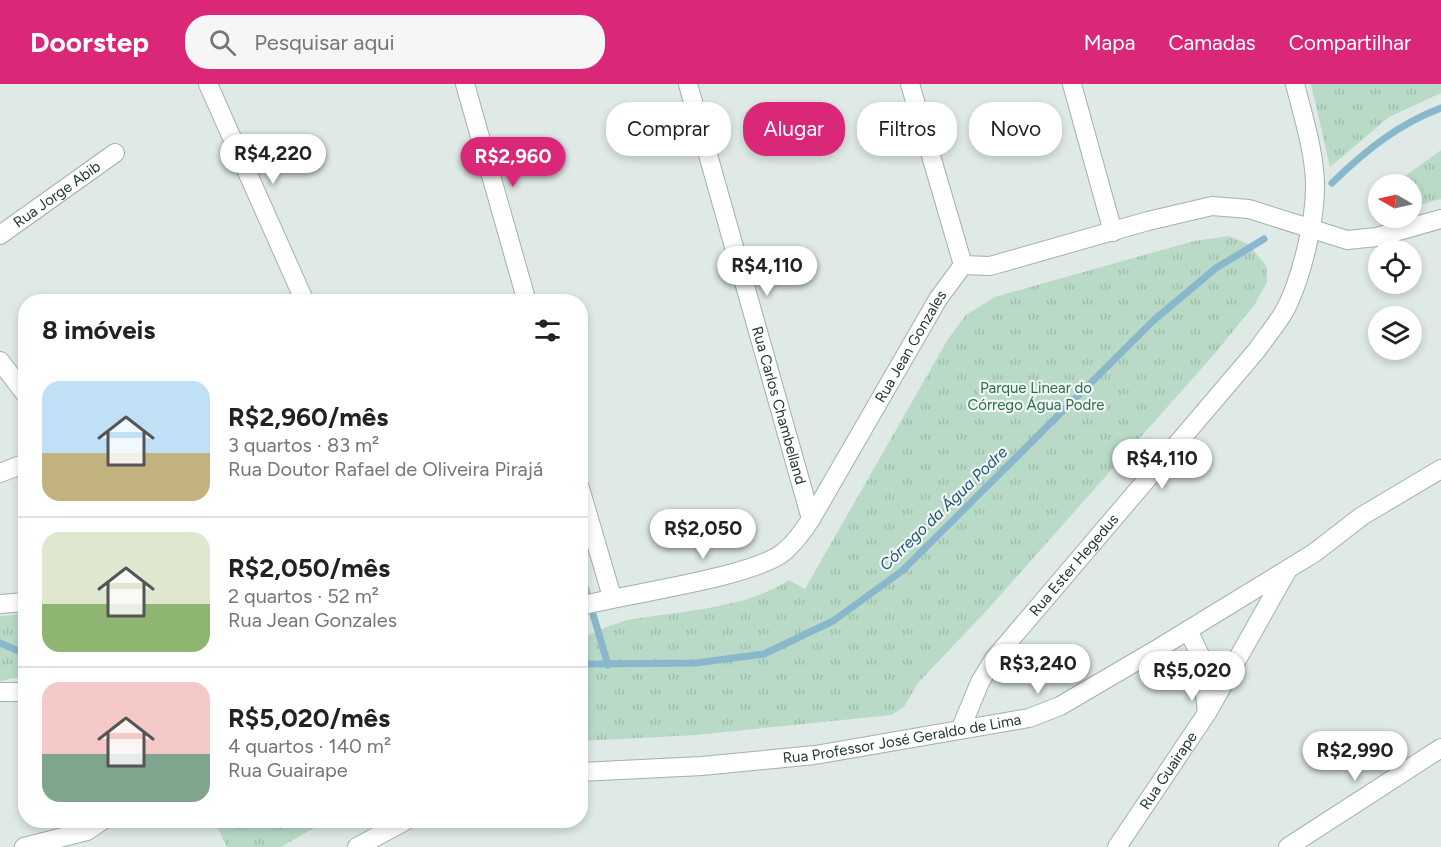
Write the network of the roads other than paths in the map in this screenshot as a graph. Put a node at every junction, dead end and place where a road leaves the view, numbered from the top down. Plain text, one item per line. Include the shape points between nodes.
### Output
1 (208, 84) edge
2 (465, 84) edge
3 (688, 84) edge
4 (910, 84) edge
5 (1072, 84) edge
6 (1295, 84) edge
7 (116, 153) dead end
8 (1441, 219) edge
9 (1309, 230) junction
10 (1113, 232) junction
11 (0, 236) edge
12 (963, 265) junction
13 (301, 294) edge
14 (525, 294) edge
15 (0, 361) edge
16 (18, 385) edge
17 (18, 466) edge
18 (1441, 469) edge
19 (0, 473) edge
20 (811, 519) junction
21 (588, 524) edge
22 (1288, 569) junction
23 (605, 599) junction
24 (18, 603) edge
25 (0, 604) edge
26 (588, 604) edge
27 (1188, 630) junction
28 (0, 692) edge
29 (18, 692) edge
30 (1207, 713) junction
31 (961, 728) junction
32 (1441, 748) edge
33 (588, 772) edge
34 (91, 828) edge
35 (392, 828) edge
36 (24, 847) edge
37 (357, 847) edge
38 (1117, 847) edge
39 (1288, 847) edge

1 - 13 street
2 - 14 street
3 - 20 street, Rua Carlos Chambelland
4 - 12 street
5 - 10 street
6 - 9 street, Rua Ester Hegedus via 1315,184
7 - 11 street, Rua Jorge Abib
8 - 9 street via 1359,240
9 - 10 street via 1249,209 1212,206
9 - 31 street, Rua Ester Hegedus via 1291,297 1257,350 994,659
10 - 12 street via 990,266
12 - 20 street, Rua Jean Gonzales via 938,299
15 - 16 street
17 - 19 street
18 - 22 street, Rua Professor José Geraldo de Lima via 1362,516
20 - 23 street, Rua Jean Gonzales via 785,552 771,560
21 - 23 street
22 - 27 street, Rua Professor José Geraldo de Lima
22 - 30 street, Rua Guairape
23 - 26 street, Rua Jean Gonzales
24 - 25 street
27 - 30 street via 1201,657
27 - 31 street, Rua Professor José Geraldo de Lima via 1060,706 1029,718
28 - 29 street
30 - 38 street, Rua Guairape
31 - 33 street, Rua Professor José Geraldo de Lima via 815,755
32 - 39 street
34 - 36 street
35 - 37 street

